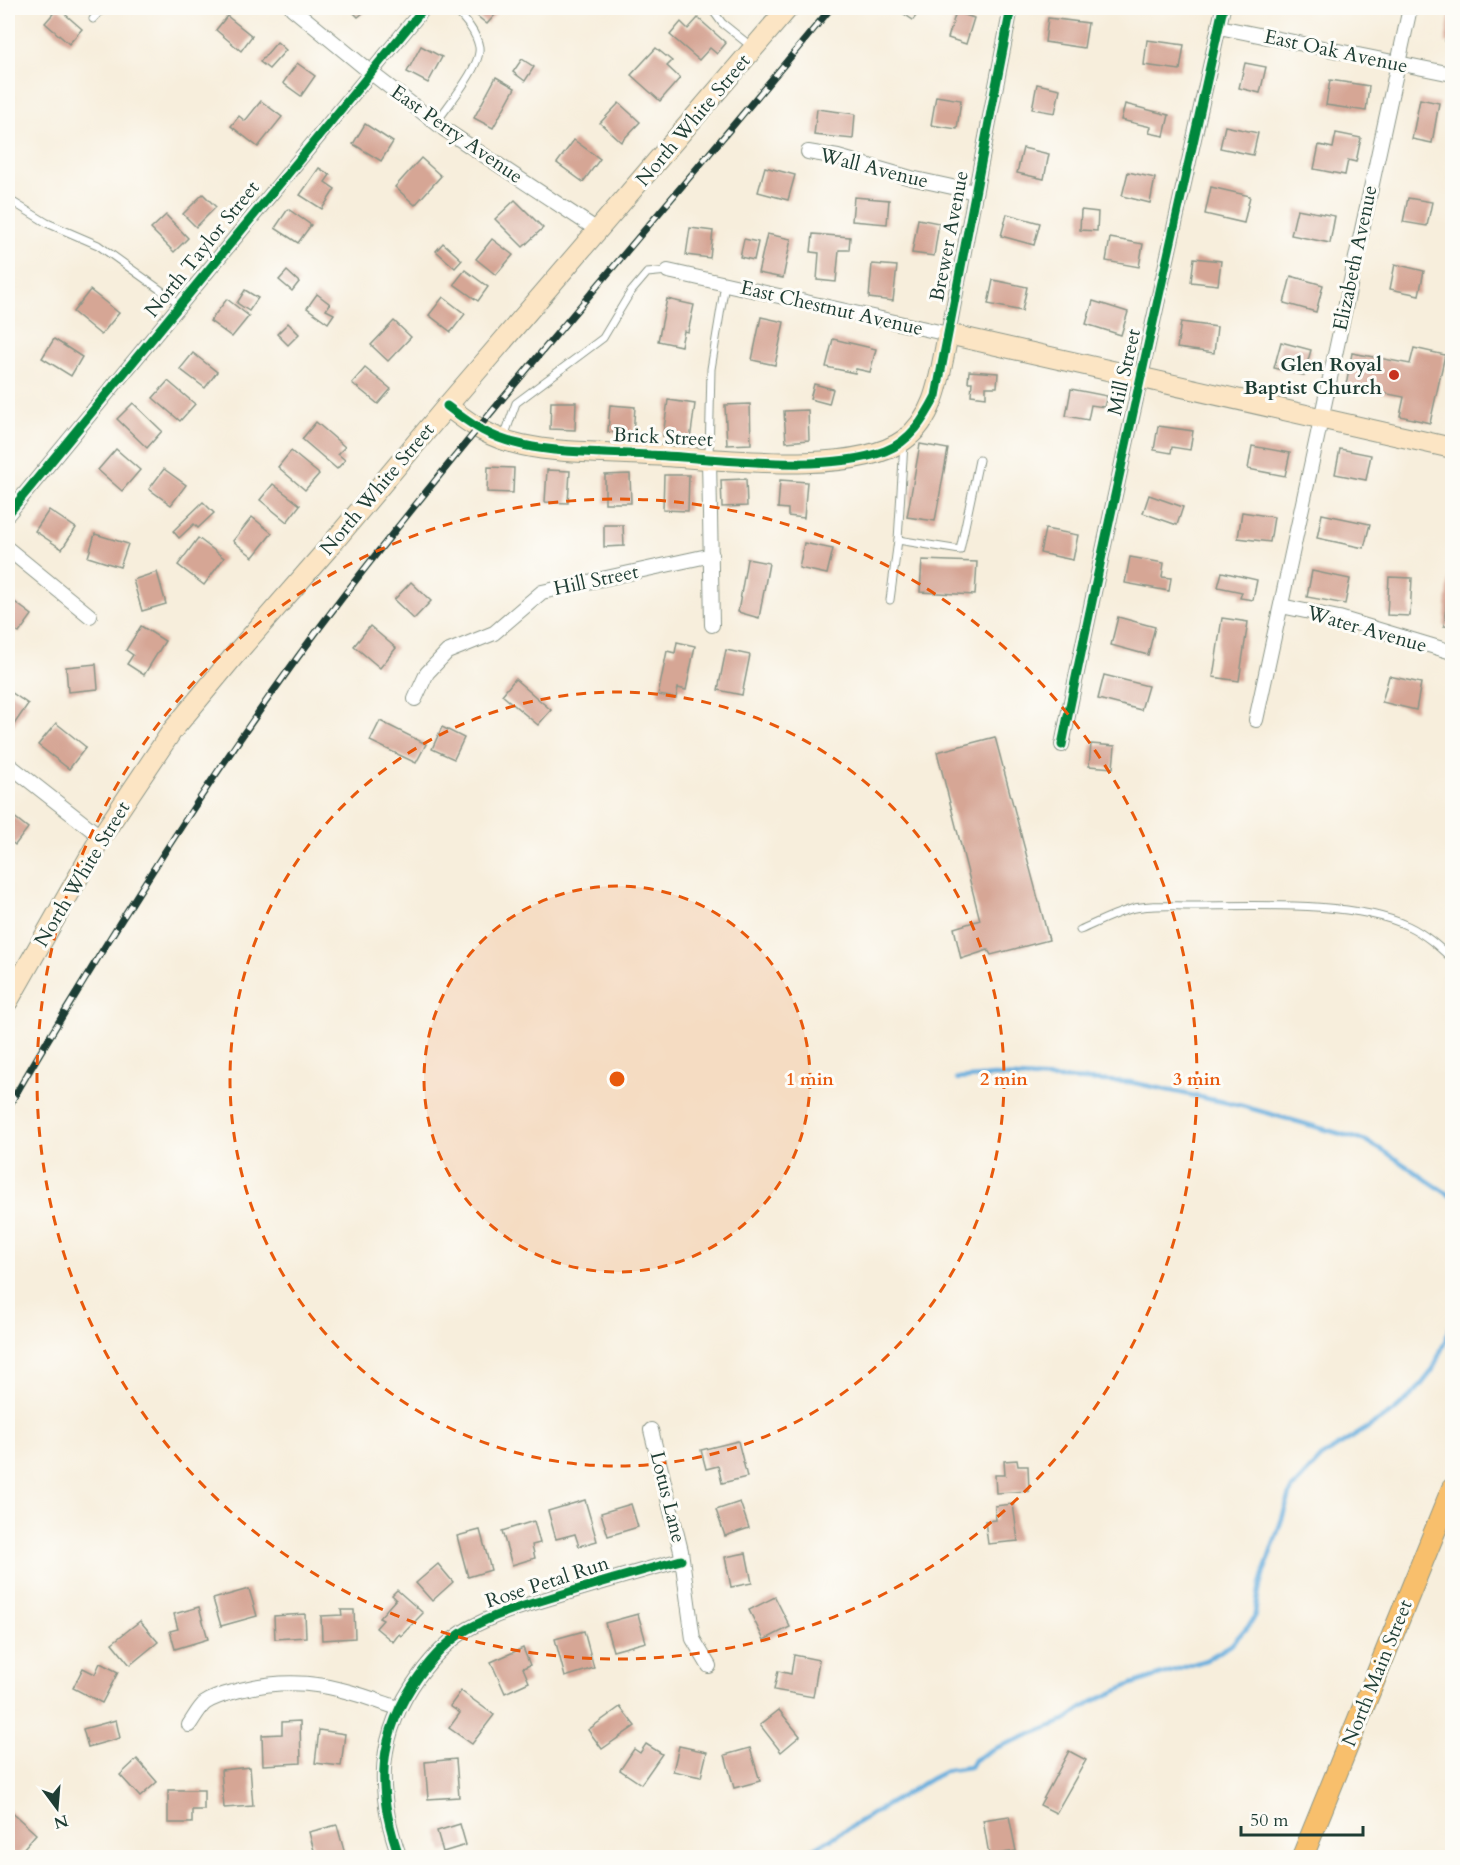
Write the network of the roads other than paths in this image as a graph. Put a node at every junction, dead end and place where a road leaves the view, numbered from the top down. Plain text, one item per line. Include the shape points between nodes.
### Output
1 (103, 8) edge
2 (292, 8) edge
3 (424, 8) edge
4 (454, 8) edge
5 (711, 8) edge
6 (788, 8) edge
7 (1011, 8) edge
8 (1223, 8) edge
9 (1410, 8) edge
10 (93, 19) dead end
11 (1219, 27) junction
12 (753, 49) junction
13 (1398, 64) junction
14 (370, 72) junction
15 (1452, 74) edge
16 (436, 123) junction
17 (808, 152) dead end
18 (975, 192) junction
19 (8, 199) edge
20 (599, 231) junction
21 (668, 271) joint
22 (725, 284) junction
23 (180, 304) junction
24 (948, 334) junction
25 (1141, 378) junction
26 (447, 406) junction
27 (1320, 418) junction
28 (503, 440) junction
29 (904, 440) junction
30 (1452, 448) edge
31 (886, 451) joint
32 (709, 458) junction
33 (979, 460) dead end
34 (8, 514) edge
35 (897, 540) junction
36 (8, 549) edge
37 (712, 555) junction
38 (890, 600) dead end
39 (1281, 606) junction
40 (90, 616) dead end
41 (712, 625) dead end
42 (1452, 652) edge
43 (415, 699) dead end
44 (1256, 720) dead end
45 (1062, 745) dead end
46 (8, 765) edge
47 (101, 837) junction
48 (1080, 930) dead end
49 (1452, 959) edge
50 (8, 1001) edge
51 (651, 1430) dead end
52 (1452, 1489) edge
53 (681, 1560) junction
54 (709, 1666) dead end
55 (398, 1708) junction
56 (189, 1725) dead end
57 (400, 1857) edge
58 (1302, 1857) edge

1 - 10 lane
2 - 14 street, East Perry Avenue
3 - 14 street, North Taylor Street
4 - 16 lane via 468,22 480,49 477,62
5 - 12 lane via 722,23
6 - 12 main road, North White Street
7 - 18 street, Brewer Avenue
8 - 11 street, Mill Street
9 - 13 street, Elizabeth Avenue
11 - 13 street, East Oak Avenue
11 - 25 street, Mill Street
12 - 20 main road, North White Street
13 - 15 street, East Oak Avenue
13 - 27 street, Elizabeth Avenue
14 - 16 street, East Perry Avenue
14 - 23 street, North Taylor Street
16 - 20 street, East Perry Avenue
17 - 18 street, Wall Avenue
18 - 24 street, Brewer Avenue
19 - 23 lane via 47,223 98,245
20 - 26 main road, North White Street
21 - 22 street, East Chestnut Avenue
21 - 28 lane via 647,273 603,338 516,403
22 - 24 street, East Chestnut Avenue
22 - 32 lane via 711,369
23 - 34 street, North Taylor Street
24 - 25 main road, East Chestnut Avenue
24 - 29 main road, Brewer Avenue via 936,396 924,419
25 - 27 main road, East Chestnut Avenue
25 - 45 street, Mill Street
26 - 28 main road, Brick Street via 478,430
26 - 47 main road, North White Street via 172,731
27 - 30 main road, East Chestnut Avenue
27 - 39 street, Elizabeth Avenue
28 - 32 main road, Brick Street via 562,450
29 - 31 main road, Brewer Avenue
29 - 35 lane
31 - 32 main road, Brick Street via 823,462
32 - 37 street
33 - 35 lane via 960,550
35 - 38 lane
36 - 40 street
37 - 41 street
37 - 43 street, Hill Street via 542,592 494,633 447,652 427,673
39 - 42 street, Water Avenue via 1339,618
39 - 44 street, Elizabeth Avenue
46 - 47 street
47 - 50 main road, North White Street
48 - 49 lane via 1131,909 1157,905 1333,909 1408,926
51 - 53 street, Lotus Lane
52 - 58 main road, North Main Street
53 - 54 street, Lotus Lane via 693,1639
53 - 55 street, Rose Petal Run via 509,1610 467,1629 427,1664
55 - 56 street via 332,1686 271,1684 231,1692 204,1704
55 - 57 street, Rose Petal Run via 384,1766 384,1790 387,1817

